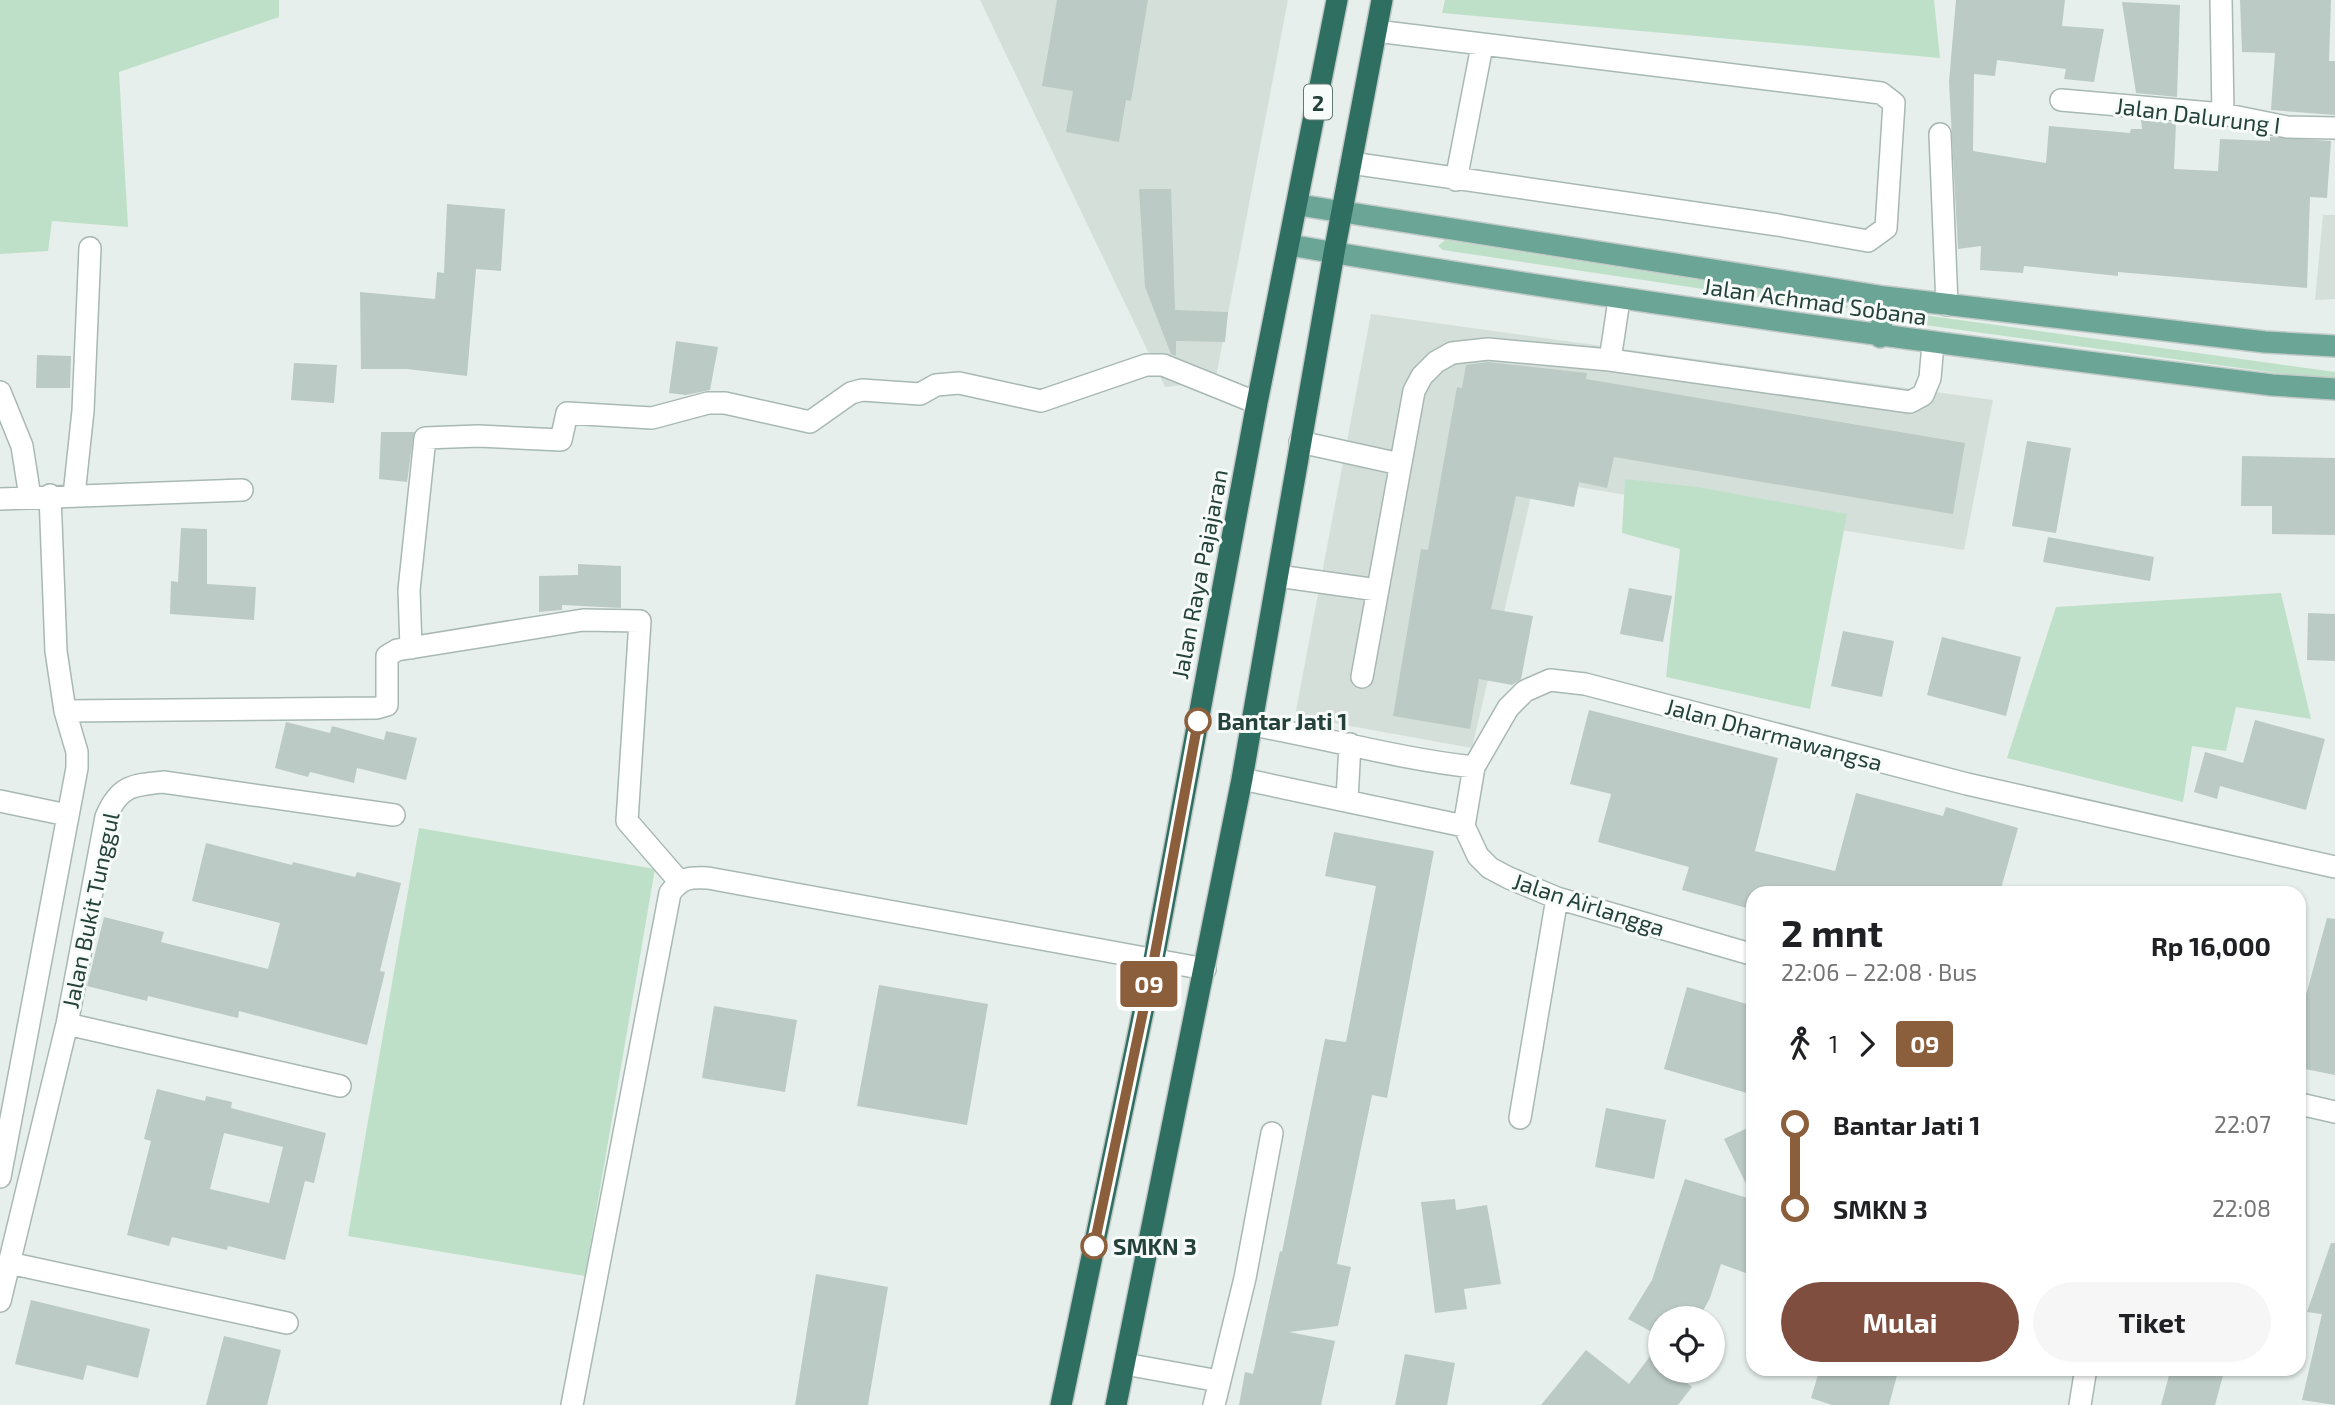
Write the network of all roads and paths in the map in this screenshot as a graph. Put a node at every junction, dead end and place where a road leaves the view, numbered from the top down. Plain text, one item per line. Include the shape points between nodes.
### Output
1 (1337, 0) edge
2 (1382, 0) edge
3 (2221, 0) edge
4 (1376, 31) junction
5 (1482, 46) junction
6 (2061, 100) dead end
7 (2223, 114) junction
8 (2335, 128) edge
9 (1940, 134) dead end
10 (1351, 163) junction
11 (1456, 180) junction
12 (1299, 205) junction
13 (1342, 212) junction
14 (1289, 245) junction
15 (90, 248) dead end
16 (1334, 253) junction
17 (1885, 298) junction
18 (1619, 300) junction
19 (1947, 305) junction
20 (1880, 337) junction
21 (1933, 344) junction
22 (2335, 346) edge
23 (1610, 359) junction
24 (2335, 390) edge
25 (0, 392) edge
26 (1257, 403) junction
27 (1300, 442) junction
28 (1400, 464) junction
29 (242, 490) dead end
30 (74, 495) junction
31 (40, 496) junction
32 (0, 499) edge
33 (1278, 576) junction
34 (1377, 590) junction
35 (411, 648) junction
36 (1362, 677) dead end
37 (65, 711) junction
38 (1252, 725) junction
39 (1350, 744) junction
40 (1474, 768) junction
41 (1242, 779) junction
42 (1347, 800) junction
43 (0, 801) edge
44 (67, 815) junction
45 (394, 815) dead end
46 (1464, 826) junction
47 (2335, 867) edge
48 (678, 881) junction
49 (1556, 898) junction
50 (1746, 953) edge
51 (1154, 959) junction
52 (1205, 969) junction
53 (66, 1024) junction
54 (340, 1086) dead end
55 (2306, 1105) edge
56 (2335, 1112) edge
57 (1520, 1118) dead end
58 (1272, 1133) dead end
59 (0, 1177) edge
60 (9, 1263) junction
61 (0, 1301) edge
62 (287, 1322) dead end
63 (1125, 1364) junction
64 (2086, 1376) edge
65 (1219, 1381) junction
66 (572, 1405) edge
67 (1061, 1405) edge
68 (1116, 1405) edge
69 (1214, 1405) edge
70 (2081, 1405) edge

1 - 12 highway, Jalan Raya Pajajaran / 2
2 - 4 highway, 2
3 - 7 street
4 - 5 street
4 - 10 highway, 2
5 - 11 street
5 - 11 street via 1881,93 1894,103 1886,228 1868,241
6 - 7 street, Jalan Dalurung I
7 - 8 street, Jalan Dalurung I via 2287,127
9 - 19 street
10 - 11 street
10 - 13 highway, 2
12 - 13 main road, Jalan Achmad Sobana
12 - 14 highway, Jalan Raya Pajajaran / 2
13 - 16 highway, 2
13 - 17 main road, Jalan Achmad Sobana
14 - 16 main road, Jalan Achmad Sobana
14 - 26 highway, Jalan Raya Pajajaran / 2
15 - 30 street via 83,411
16 - 18 main road, Jalan Achmad Sobana
16 - 27 highway, 2
17 - 19 main road, Jalan Achmad Sobana
17 - 20 main road
18 - 20 main road, Jalan Achmad Sobana
18 - 23 street
19 - 22 main road, Jalan Achmad Sobana
20 - 21 main road, Jalan Achmad Sobana
21 - 23 street via 1923,395 1910,402
21 - 24 main road, Jalan Achmad Sobana
23 - 28 street via 1488,349 1452,353 1436,362 1414,391
25 - 31 street
26 - 35 street via 1163,365 1146,365 1041,401 959,383 936,385 920,394 862,390 810,422 725,402 652,418 567,413 561,440 425,438 409,590
26 - 51 highway, Jalan Raya Pajajaran / 2
27 - 28 street
27 - 33 highway, 2
28 - 34 street
29 - 30 street
30 - 31 street
31 - 32 street
31 - 37 street
33 - 34 street
33 - 38 highway, 2
34 - 36 street
35 - 37 street via 387,656 387,705 377,708
35 - 48 street via 583,620 640,621 627,821
37 - 44 street via 77,752
38 - 39 street
38 - 41 highway, 2
39 - 40 street
39 - 42 street
40 - 46 street, Jalan Dharmawangsa
40 - 47 street, Jalan Dharmawangsa via 1508,708 1525,691 1550,680 1574,682 1967,784
41 - 42 street
41 - 52 highway, 2
42 - 46 street
43 - 44 street
44 - 59 street
45 - 53 street, Jalan Bukit Tunggul via 163,782 126,788 113,800 106,817
46 - 49 street, Jalan Airlangga via 1478,856 1490,869
48 - 51 street via 708,878
48 - 66 street via 670,893
49 - 50 street, Jalan Airlangga
49 - 57 street
51 - 52 street
51 - 67 highway, Jalan Raya Pajajaran / 2
52 - 63 highway, 2
53 - 54 street
53 - 60 street, Jalan Bukit Tunggul
55 - 56 street
58 - 65 street via 1245,1278
60 - 61 street, Jalan Bukit Tunggul
60 - 62 street
63 - 65 street
63 - 68 highway, 2
64 - 70 street
65 - 69 street

